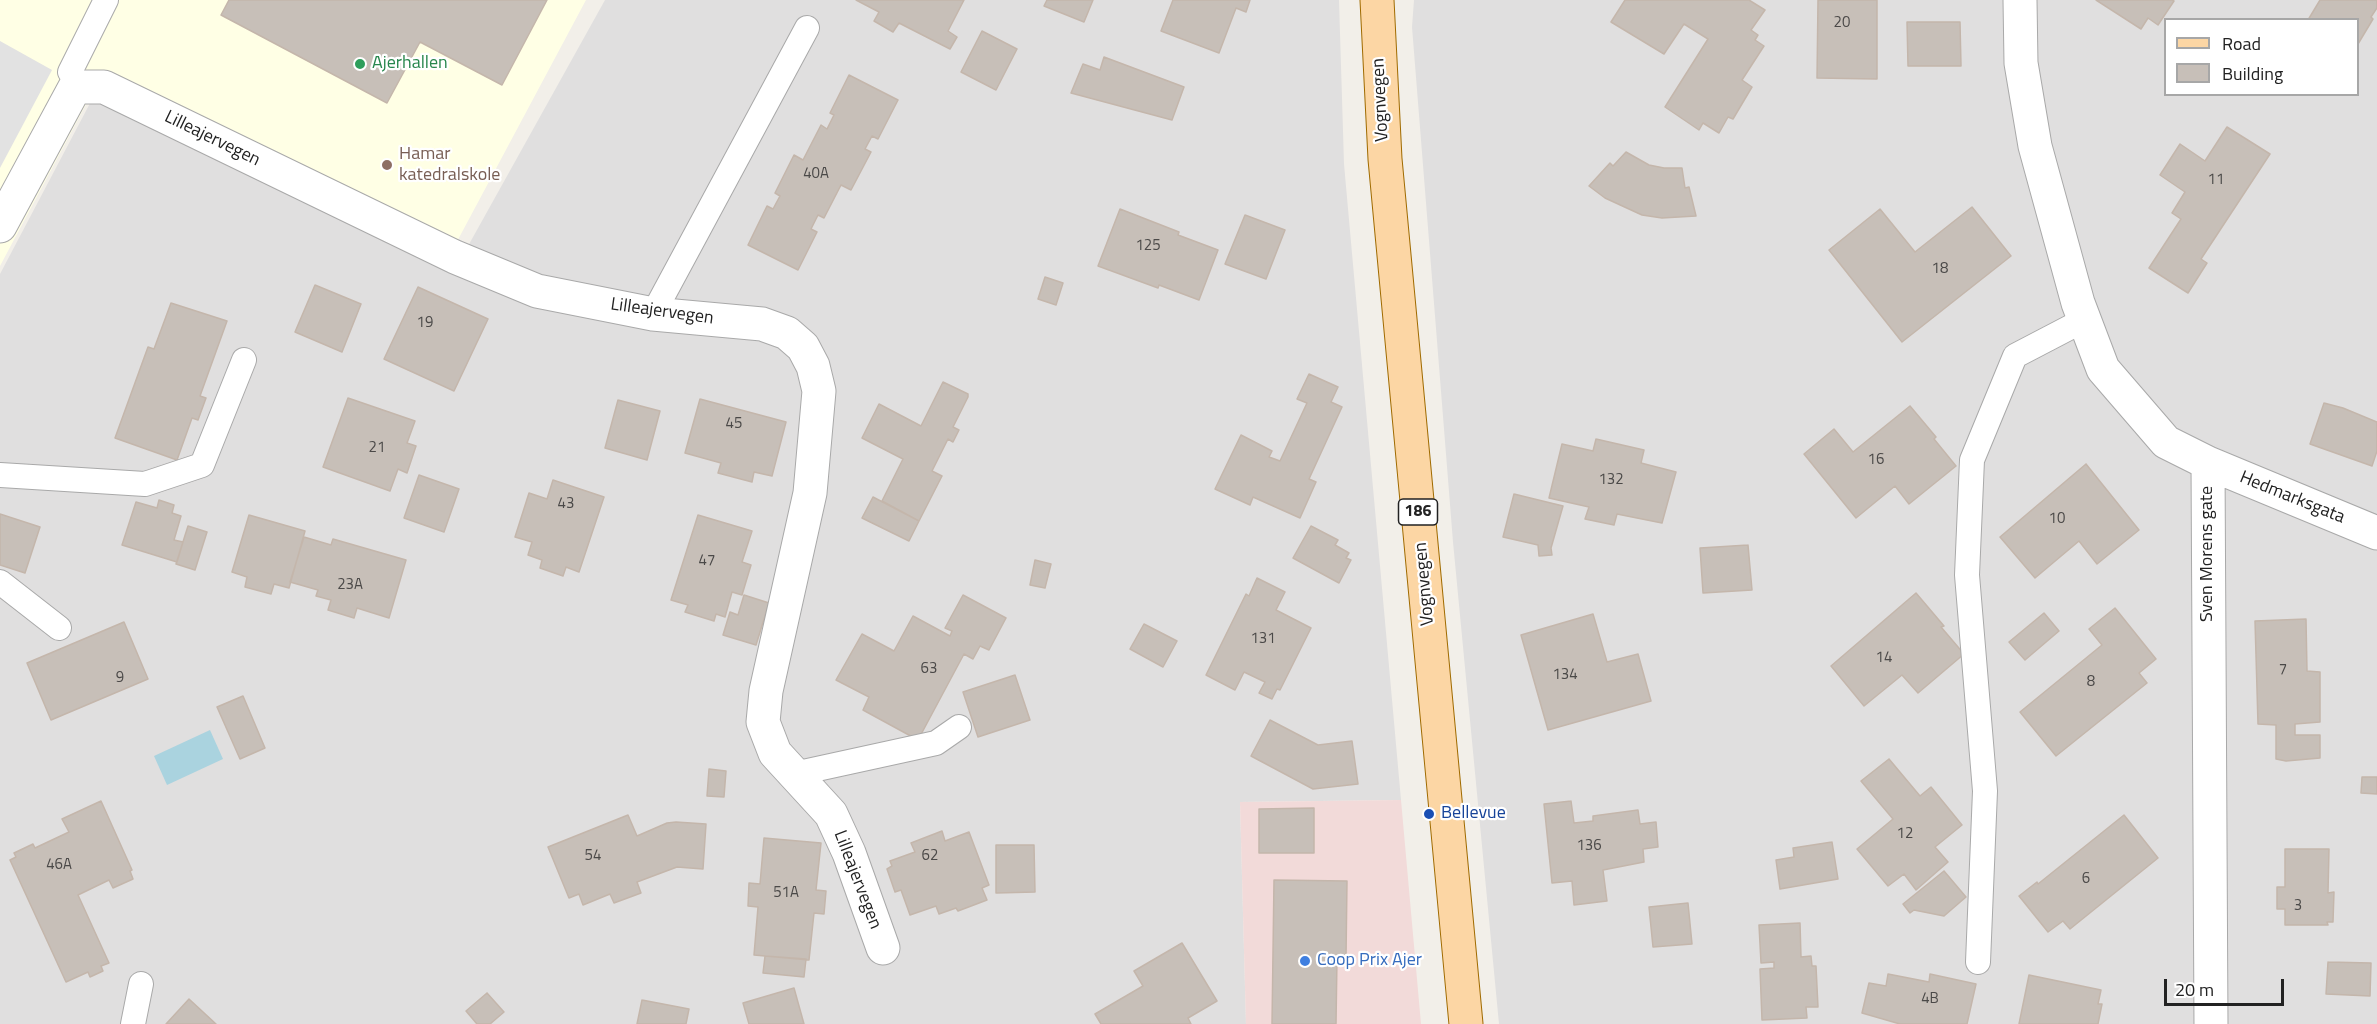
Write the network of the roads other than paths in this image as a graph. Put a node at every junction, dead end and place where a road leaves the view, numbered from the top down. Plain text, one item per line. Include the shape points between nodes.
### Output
1 (106, 0) edge
2 (1377, 0) edge
3 (2020, 0) edge
4 (807, 28) dead end
5 (70, 72) dead end
6 (0, 226) edge
7 (653, 314) junction
8 (2084, 320) junction
9 (244, 360) dead end
10 (2208, 463) junction
11 (0, 475) edge
12 (2377, 533) edge
13 (0, 582) edge
14 (59, 628) dead end
15 (958, 727) dead end
16 (794, 774) junction
17 (883, 948) dead end
18 (1978, 963) dead end
19 (141, 984) dead end
20 (133, 1024) edge
21 (1466, 1024) edge
22 (2211, 1024) edge

1 - 5 lane
2 - 21 main road, Vognvegen / 186 via 1385,159
3 - 8 street, Sven Morens gate via 2021,63 2035,146
4 - 7 lane
6 - 7 street, Lilleajervegen via 75,87 105,87 455,257 537,291
7 - 16 street, Lilleajervegen via 762,324 787,333 803,347 813,366 819,391 810,493 766,691 763,722 775,753
8 - 10 street, Sven Morens gate via 2103,369 2166,442
8 - 18 lane via 2015,356 1972,460 1967,575 1984,791
9 - 11 lane via 202,465 145,484
10 - 12 street, Hedmarksgata
10 - 22 street, Sven Morens gate
13 - 14 lane
15 - 16 lane via 936,743
16 - 17 street, Lilleajervegen via 831,814
19 - 20 lane

